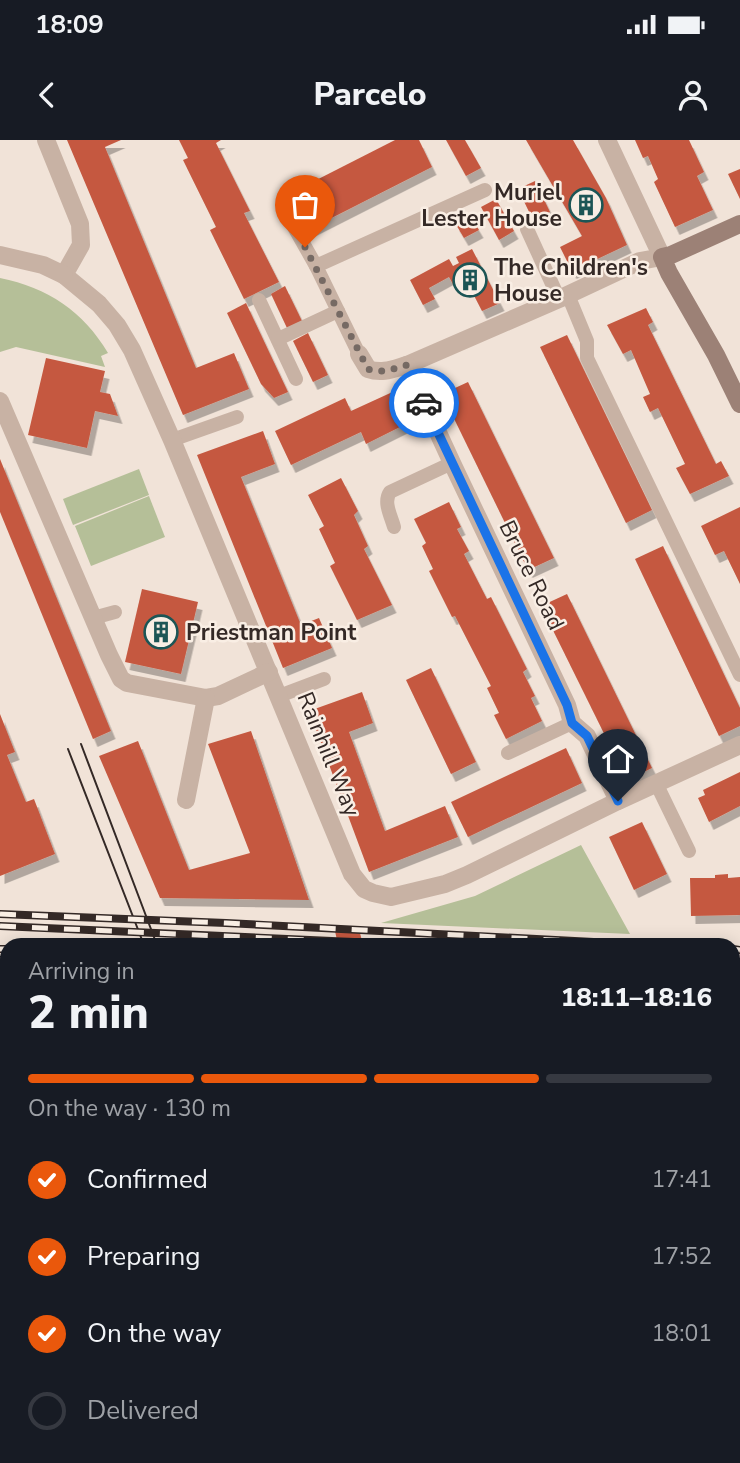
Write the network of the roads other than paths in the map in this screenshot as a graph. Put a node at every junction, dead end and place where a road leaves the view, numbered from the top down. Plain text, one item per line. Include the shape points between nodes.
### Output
1 (46, 140) edge
2 (607, 140) edge
3 (485, 190) dead end
4 (740, 224) edge
5 (294, 227) dead end
6 (527, 229) dead end
7 (0, 255) edge
8 (662, 257) junction
9 (316, 266) junction
10 (64, 275) junction
11 (563, 297) junction
12 (259, 300) dead end
13 (338, 312) junction
14 (278, 340) junction
15 (359, 354) joint
16 (407, 365) junction
17 (296, 379) dead end
18 (0, 401) edge
19 (740, 404) edge
20 (237, 417) dead end
21 (172, 440) junction
22 (452, 463) junction
23 (394, 527) dead end
24 (116, 612) dead end
25 (93, 618) junction
26 (269, 673) junction
27 (740, 675) edge
28 (324, 678) dead end
29 (279, 696) junction
30 (206, 698) junction
31 (572, 723) junction
32 (740, 745) edge
33 (508, 753) dead end
34 (656, 783) junction
35 (187, 800) dead end
36 (618, 801) junction
37 (689, 851) dead end

1 - 10 street via 80,224 81,245
2 - 8 street
3 - 9 lane
4 - 8 main road
5 - 9 lane
6 - 11 lane
7 - 10 street, Rainhill Way
8 - 11 street via 640,261
8 - 19 main road
9 - 13 lane
10 - 21 street, Rainhill Way via 117,325
11 - 16 street
11 - 27 lane via 587,341 587,358
12 - 14 lane
13 - 14 lane
13 - 15 lane
14 - 17 lane
15 - 16 street via 368,369 377,372
16 - 22 street, Bruce Road
18 - 25 street
20 - 21 lane
21 - 26 street, Rainhill Way
22 - 23 lane via 390,492 386,501
22 - 31 street, Bruce Road
24 - 25 lane
25 - 30 street via 121,679
26 - 29 street, Rainhill Way
26 - 30 street
28 - 29 lane
29 - 36 street, Rainhill Way via 352,874 373,893 391,897 445,884
30 - 35 street
31 - 33 lane
31 - 36 street, Bruce Road via 587,736
32 - 34 street, Rainhill Way
34 - 36 street, Rainhill Way
34 - 37 lane

